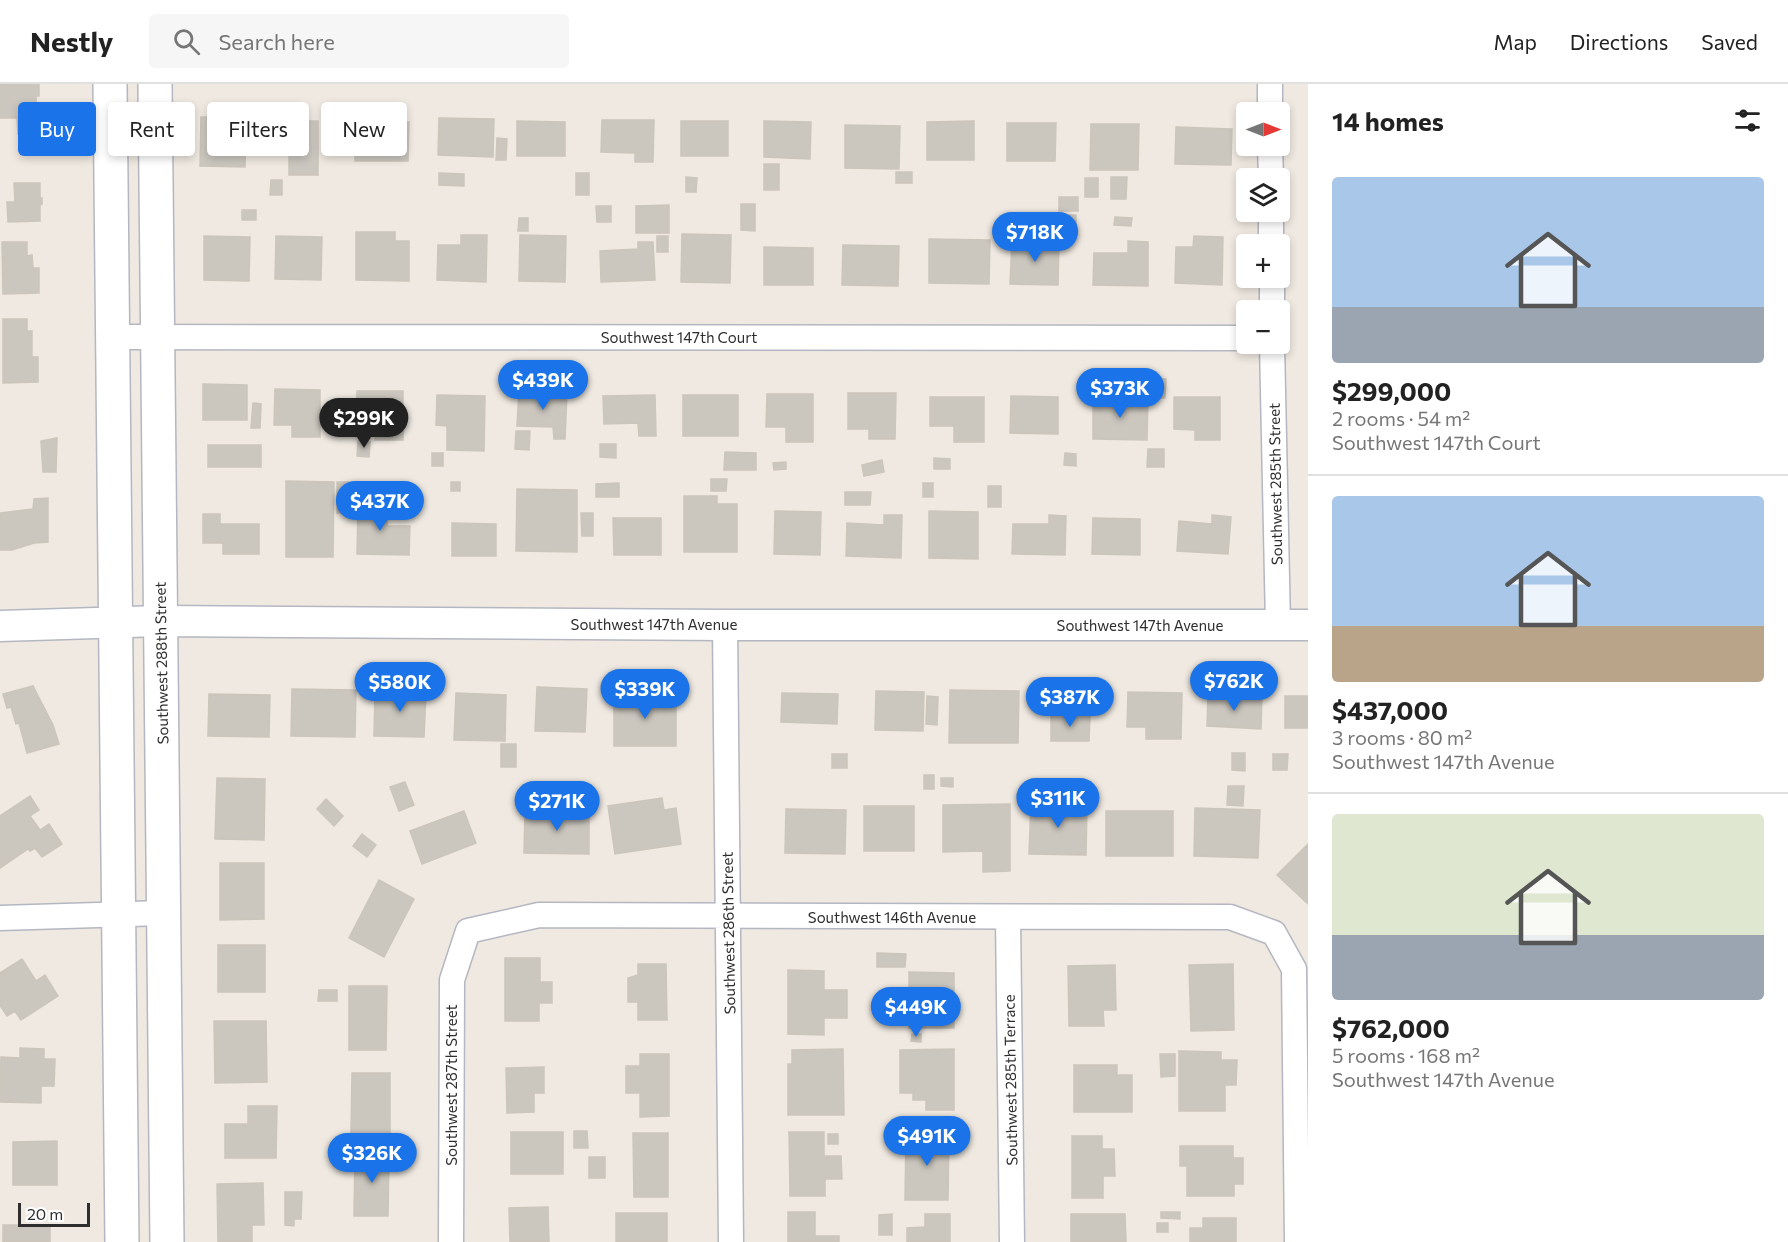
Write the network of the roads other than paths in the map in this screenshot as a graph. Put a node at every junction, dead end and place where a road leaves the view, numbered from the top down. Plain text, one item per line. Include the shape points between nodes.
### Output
1 (110, 84) edge
2 (155, 84) edge
3 (1270, 84) edge
4 (1270, 102) edge
5 (157, 336) junction
6 (112, 337) junction
7 (1236, 338) edge
8 (1272, 354) edge
9 (160, 621) junction
10 (115, 622) junction
11 (725, 625) junction
12 (1278, 625) junction
13 (1308, 625) edge
14 (0, 626) edge
15 (163, 914) junction
16 (118, 915) junction
17 (727, 917) junction
18 (1008, 917) junction
19 (0, 918) edge
20 (468, 931) joint
21 (122, 1242) edge
22 (168, 1242) edge
23 (451, 1242) edge
24 (731, 1242) edge
25 (1012, 1242) edge
26 (1297, 1242) edge

1 - 6 main road
2 - 5 main road, Southwest 288th Street
3 - 4 street
5 - 6 street, Southwest 147th Court
5 - 7 street, Southwest 147th Court
5 - 9 main road, Southwest 288th Street
6 - 10 main road
8 - 12 street, Southwest 285th Street
9 - 10 street, Southwest 147th Avenue
9 - 11 street, Southwest 147th Avenue
9 - 15 main road, Southwest 288th Street
10 - 14 street, Southwest 147th Avenue
10 - 16 main road
11 - 12 street, Southwest 147th Avenue
11 - 17 street, Southwest 286th Street
12 - 13 street, Southwest 147th Avenue
15 - 16 street
15 - 22 main road, Southwest 288th Street
16 - 19 street
16 - 21 main road
17 - 18 street, Southwest 146th Avenue
17 - 20 street, Southwest 146th Avenue via 539,915
17 - 24 street, Southwest 286th Street
18 - 25 street, Southwest 285th Terrace
18 - 26 street, Southwest 146th Avenue via 1230,917 1274,933 1294,969
20 - 23 street, Southwest 287th Street via 452,980

